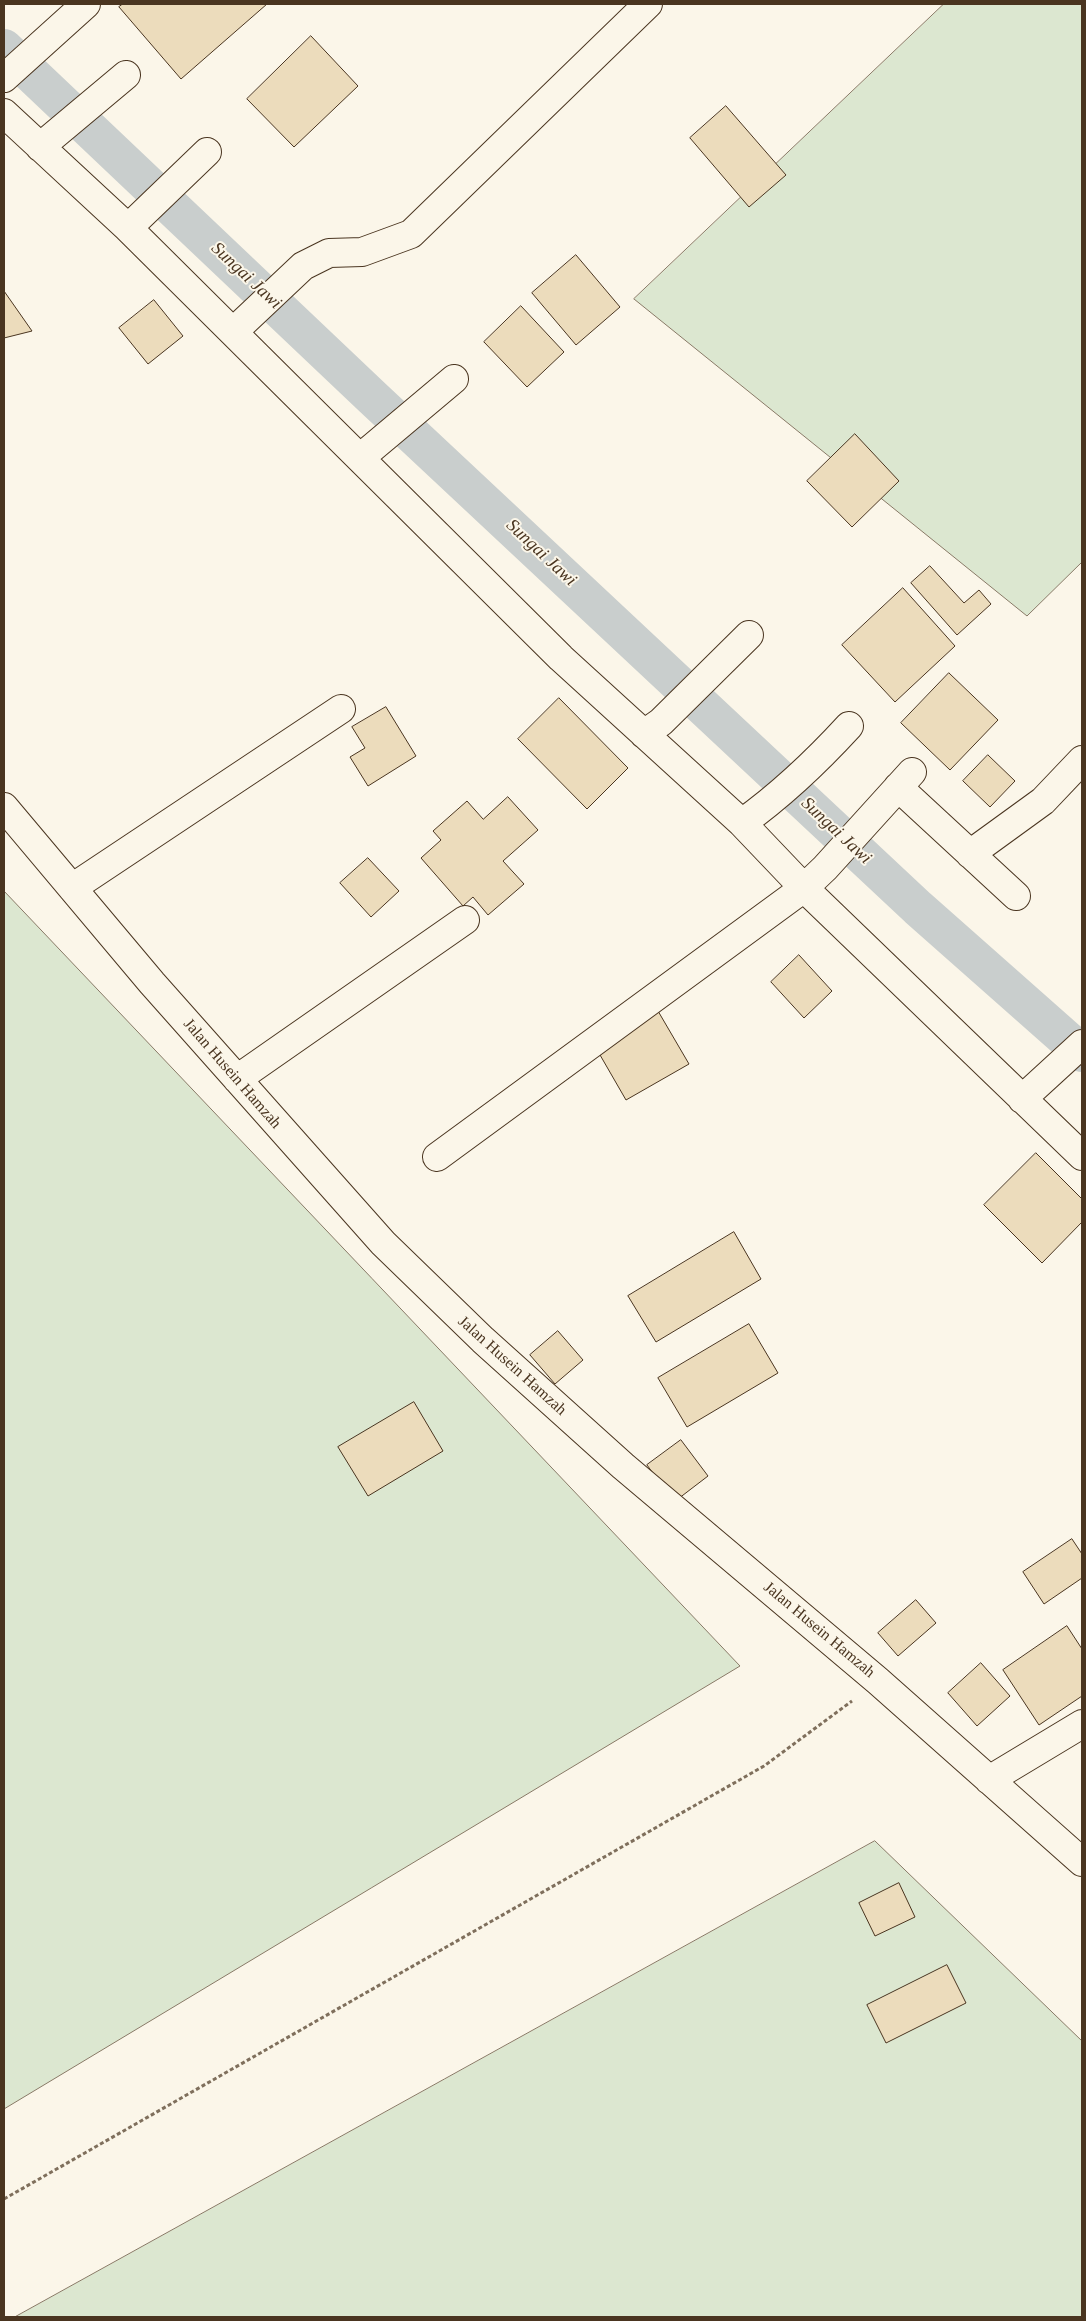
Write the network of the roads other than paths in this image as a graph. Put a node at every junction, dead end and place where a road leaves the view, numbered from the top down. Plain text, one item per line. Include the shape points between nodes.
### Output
1 (648, 4) edge
2 (81, 8) edge
3 (6, 77) edge
4 (118, 83) dead end
5 (4, 113) edge
6 (47, 142) junction
7 (199, 159) dead end
8 (134, 223) junction
9 (242, 325) junction
10 (454, 379) dead end
11 (367, 452) junction
12 (749, 635) dead end
13 (341, 710) dead end
14 (849, 726) dead end
15 (653, 728) junction
16 (1082, 760) edge
17 (4, 808) edge
18 (742, 823) junction
19 (970, 854) junction
20 (72, 888) junction
21 (804, 888) junction
22 (1016, 896) dead end
23 (465, 920) dead end
24 (1082, 1044) edge
25 (237, 1079) junction
26 (1031, 1090) junction
27 (1082, 1156) edge
28 (436, 1157) dead end
29 (1082, 1724) edge
30 (989, 1780) junction
31 (1082, 1862) edge

1 - 9 street via 411,234 362,252 329,253 303,266
2 - 3 street
4 - 6 street
5 - 6 street
6 - 8 street
7 - 8 street
8 - 9 street
9 - 11 street
10 - 11 street
11 - 15 street via 562,658
12 - 15 street
13 - 20 street
14 - 18 street via 825,753
15 - 18 street
16 - 19 street via 1043,801
17 - 20 street, Jalan Husein Hamzah
18 - 21 street
19 - 21 street via 905,780
19 - 22 street
20 - 25 street, Jalan Husein Hamzah
21 - 26 street
21 - 28 street
23 - 25 street
24 - 26 street
25 - 30 street, Jalan Husein Hamzah via 383,1244 483,1340 623,1466 878,1681
26 - 27 street
29 - 30 street
30 - 31 street, Jalan Husein Hamzah

